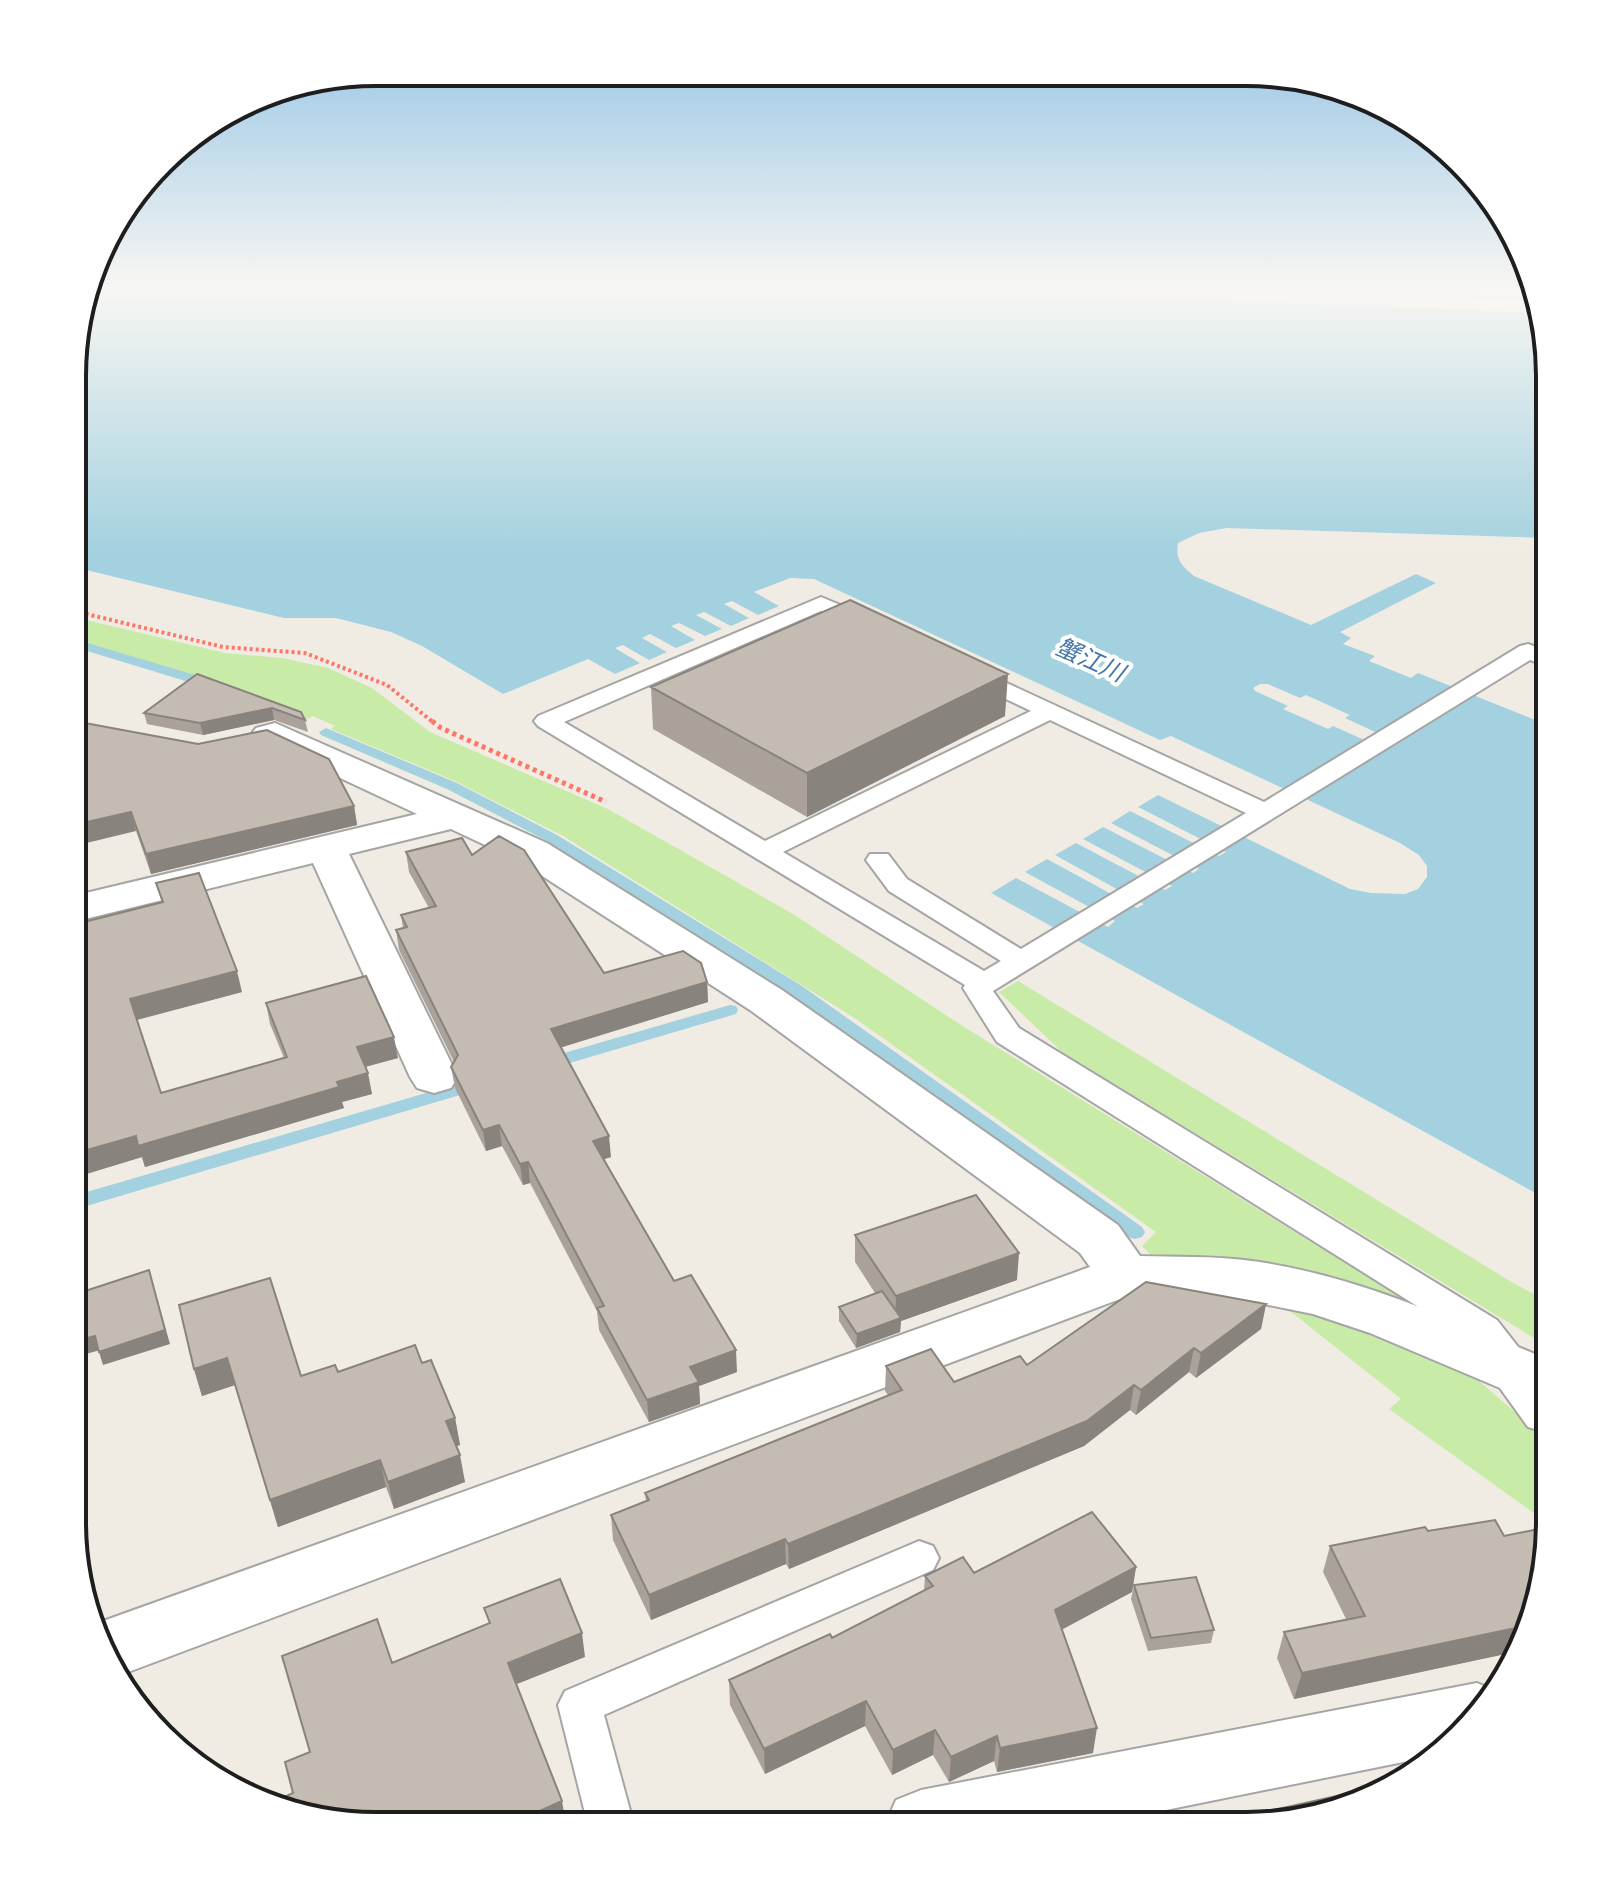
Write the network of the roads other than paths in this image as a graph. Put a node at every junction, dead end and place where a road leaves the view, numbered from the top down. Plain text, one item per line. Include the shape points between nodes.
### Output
1 (892, 637) edge
2 (1536, 654) edge
3 (949, 664) edge
4 (1049, 711) junction
5 (231, 743) edge
6 (1265, 812) junction
7 (457, 816) junction
8 (326, 848) junction
9 (765, 851) junction
10 (879, 860) dead end
11 (86, 906) edge
12 (1020, 961) junction
13 (984, 984) junction
14 (434, 1077) dead end
15 (1125, 1276) junction
16 (1535, 1391) edge
17 (919, 1558) dead end
18 (114, 1647) edge
19 (1459, 1719) edge
20 (608, 1812) edge
21 (987, 1812) edge

1 - 9 lane via 821,603 546,721
2 - 6 lane via 1528,651
3 - 4 lane
4 - 6 lane
4 - 9 lane
5 - 7 street via 275,734
6 - 12 lane
7 - 8 street
7 - 15 street via 533,852 766,1000 1099,1239
8 - 11 street
8 - 14 street
9 - 13 lane
10 - 12 lane via 898,885
12 - 13 lane
13 - 16 lane via 977,988 1008,1035 1484,1330
15 - 16 street via 1244,1280 1315,1294 1390,1318
15 - 18 street
17 - 20 lane via 580,1705
19 - 21 street

